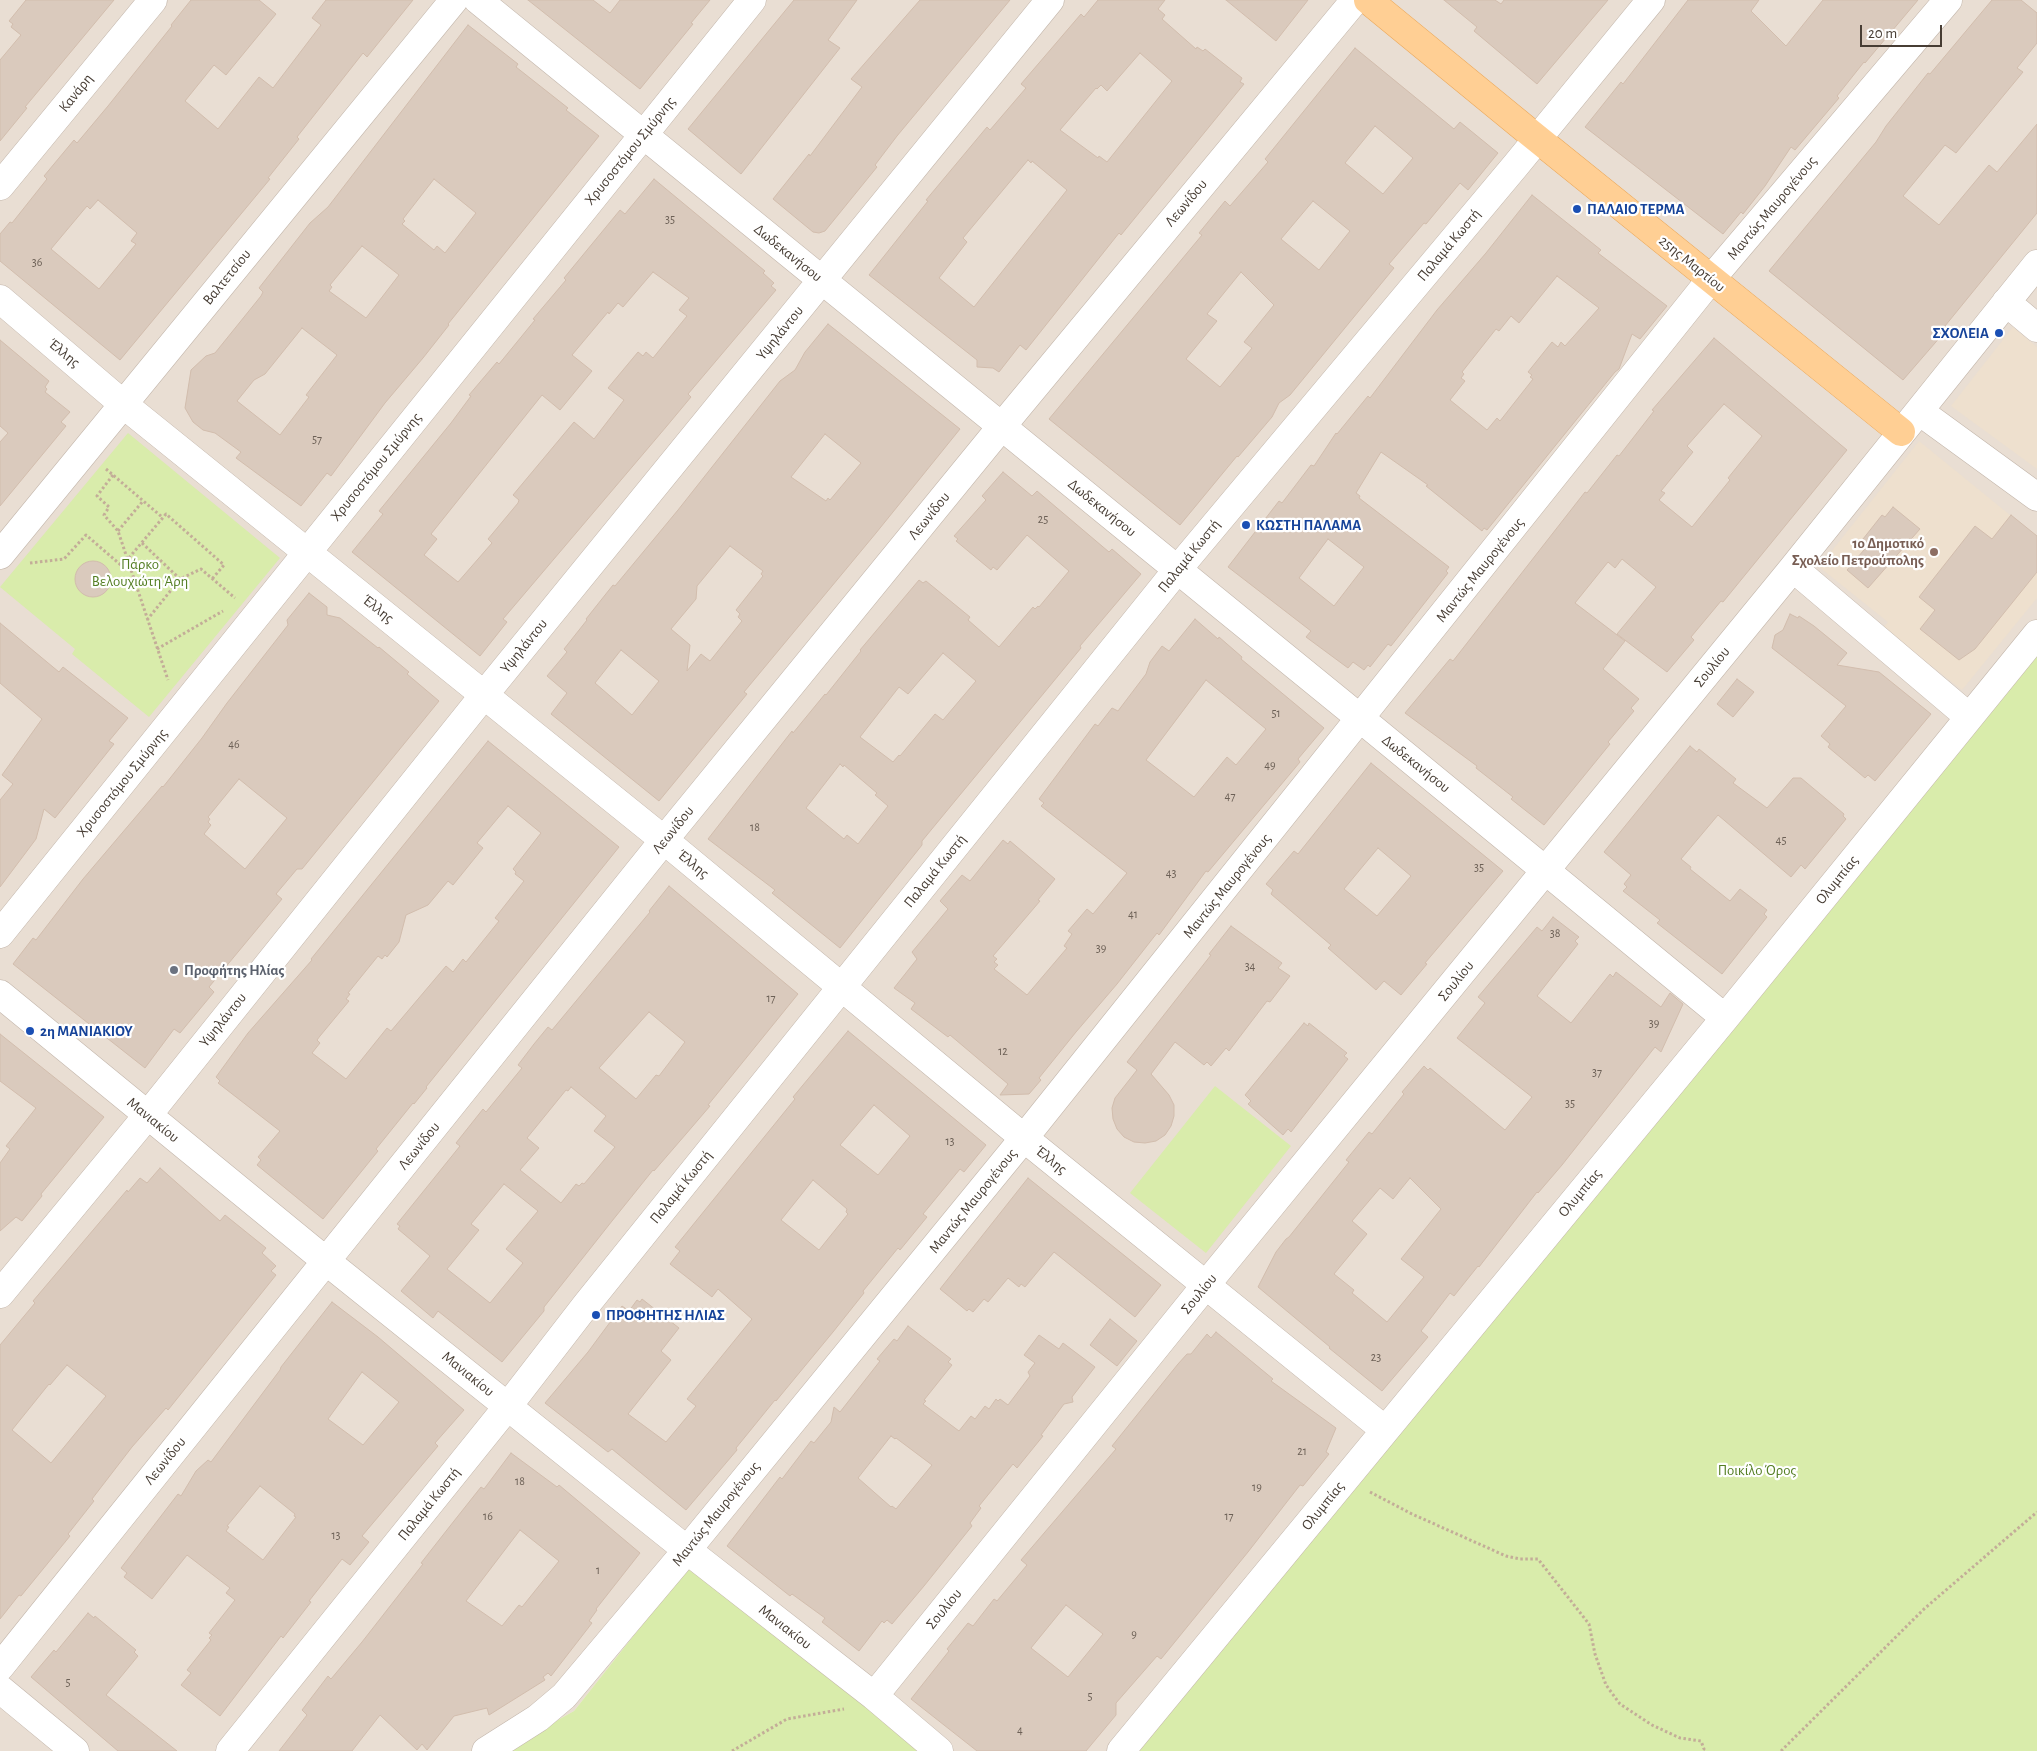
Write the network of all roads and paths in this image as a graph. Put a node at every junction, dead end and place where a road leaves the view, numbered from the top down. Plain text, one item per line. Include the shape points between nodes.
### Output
1 (153, 0) edge
2 (454, 0) edge
3 (478, 0) edge
4 (752, 0) edge
5 (1050, 0) edge
6 (1355, 0) edge
7 (1368, 0) edge
8 (1651, 0) edge
9 (1948, 0) edge
10 (643, 134) junction
11 (1538, 139) junction
12 (0, 186) edge
13 (2037, 264) edge
14 (1711, 279) junction
15 (823, 281) junction
16 (0, 299) edge
17 (2006, 302) junction
18 (2037, 328) edge
19 (123, 404) junction
20 (1919, 410) junction
21 (1002, 426) junction
22 (1901, 432) junction
23 (85, 451) junction
24 (114, 475) junction
25 (2037, 497) edge
26 (143, 501) junction
27 (162, 518) junction
28 (118, 531) junction
29 (142, 543) junction
30 (307, 552) junction
31 (0, 555) edge
32 (126, 561) junction
33 (1793, 568) junction
34 (1177, 570) junction
35 (180, 579) junction
36 (212, 579) junction
37 (247, 609) junction
38 (146, 620) junction
39 (2037, 634) edge
40 (157, 649) junction
41 (484, 695) junction
42 (179, 711) junction
43 (1969, 717) junction
44 (1361, 718) junction
45 (664, 840) junction
46 (1547, 870) junction
47 (0, 934) edge
48 (842, 988) junction
49 (0, 994) edge
50 (1726, 1018) junction
51 (147, 1116) junction
52 (1024, 1138) junction
53 (326, 1261) junction
54 (1206, 1286) junction
55 (0, 1294) edge
56 (508, 1406) junction
57 (1385, 1430) junction
58 (1345, 1480) junction
59 (2037, 1512) edge
60 (687, 1550) junction
61 (0, 1667) edge
62 (0, 1689) edge
63 (874, 1696) junction
64 (75, 1751) edge
65 (230, 1751) edge
66 (486, 1751) edge
67 (732, 1751) edge
68 (939, 1751) edge
69 (1121, 1751) edge
70 (1702, 1751) edge
71 (1780, 1751) edge

1 - 12 street, Κανάρη
2 - 19 street, Βαλτετσίου
3 - 10 street, Δωδεκανήσου
4 - 10 street, Χρυσοστόμου Σμύρνης
5 - 15 street, Υψηλάντου
6 - 21 street, Λεωνίδου
7 - 11 main road, 25ης Μαρτίου
8 - 11 street, Παλαμά Κωστή
9 - 14 street, Μαντώς Μαυρογένους
10 - 15 street, Δωδεκανήσου
10 - 30 street, Χρυσοστόμου Σμύρνης
11 - 14 main road, 25ης Μαρτίου
11 - 34 street, Παλαμά Κωστή
13 - 17 street, Σουλίου
14 - 22 main road, 25ης Μαρτίου
14 - 44 street, Μαντώς Μαυρογένους
15 - 21 street, Δωδεκανήσου
15 - 41 street, Υψηλάντου
16 - 19 street, Έλλης
17 - 18 street
17 - 20 street, Σουλίου
19 - 23 street, Βαλτετσίου
19 - 30 street, Έλλης
20 - 22 street, Σουλίου
20 - 25 street
21 - 34 street, Δωδεκανήσου
21 - 45 street, Λεωνίδου
22 - 33 street, Σουλίου
23 - 24 path
23 - 31 street, Βαλτετσίου
24 - 26 path
24 - 28 path via 97,496 109,507 104,515
26 - 27 path
26 - 28 path
27 - 29 path
27 - 36 path via 166,514 224,565
28 - 32 path
29 - 32 path
29 - 35 path
30 - 37 street, Χρυσοστόμου Σμύρνης
30 - 41 street, Έλλης
31 - 32 path via 29,563 64,559 86,535 122,566
32 - 38 path
33 - 43 street
33 - 46 street, Σουλίου
34 - 44 street, Δωδεκανήσου
34 - 48 street, Παλαμά Κωστή
35 - 36 path via 201,569
35 - 38 path
36 - 37 path
37 - 40 path
37 - 42 street, Χρυσοστόμου Σμύρνης
38 - 40 path
39 - 43 street, Ολυμπίας
40 - 42 path
41 - 45 street, Έλλης
41 - 51 street, Υψηλάντου
42 - 47 street, Χρυσοστόμου Σμύρνης
43 - 50 street, Ολυμπίας
44 - 46 street, Δωδεκανήσου
44 - 52 street, Μαντώς Μαυρογένους
45 - 48 street, Έλλης
45 - 53 street, Λεωνίδου
46 - 50 street, Δωδεκανήσου
46 - 54 street, Σουλίου
48 - 52 street, Έλλης
48 - 56 street, Παλαμά Κωστή
49 - 51 street, Μανιακίου
50 - 57 street, Ολυμπίας
51 - 53 street, Μανιακίου
51 - 55 street, Υψηλάντου
52 - 54 street, Έλλης
52 - 60 street, Μαντώς Μαυρογένους
53 - 56 street, Μανιακίου
53 - 61 street, Λεωνίδου
54 - 57 street, Έλλης
54 - 63 street, Σουλίου
56 - 60 street, Μανιακίου
56 - 65 street, Παλαμά Κωστή
57 - 58 street, Ολυμπίας
58 - 69 street, Ολυμπίας
58 - 70 path via 1506,1556 1538,1559 1589,1624 1606,1685 1620,1704 1680,1738 1701,1741
59 - 71 path via 1924,1609
60 - 63 street, Μανιακίου
60 - 66 street, Μαντώς Μαυρογένους via 564,1696 538,1718
62 - 64 street
63 - 67 path via 863,1704 787,1719
63 - 68 street, Μανιακίου

